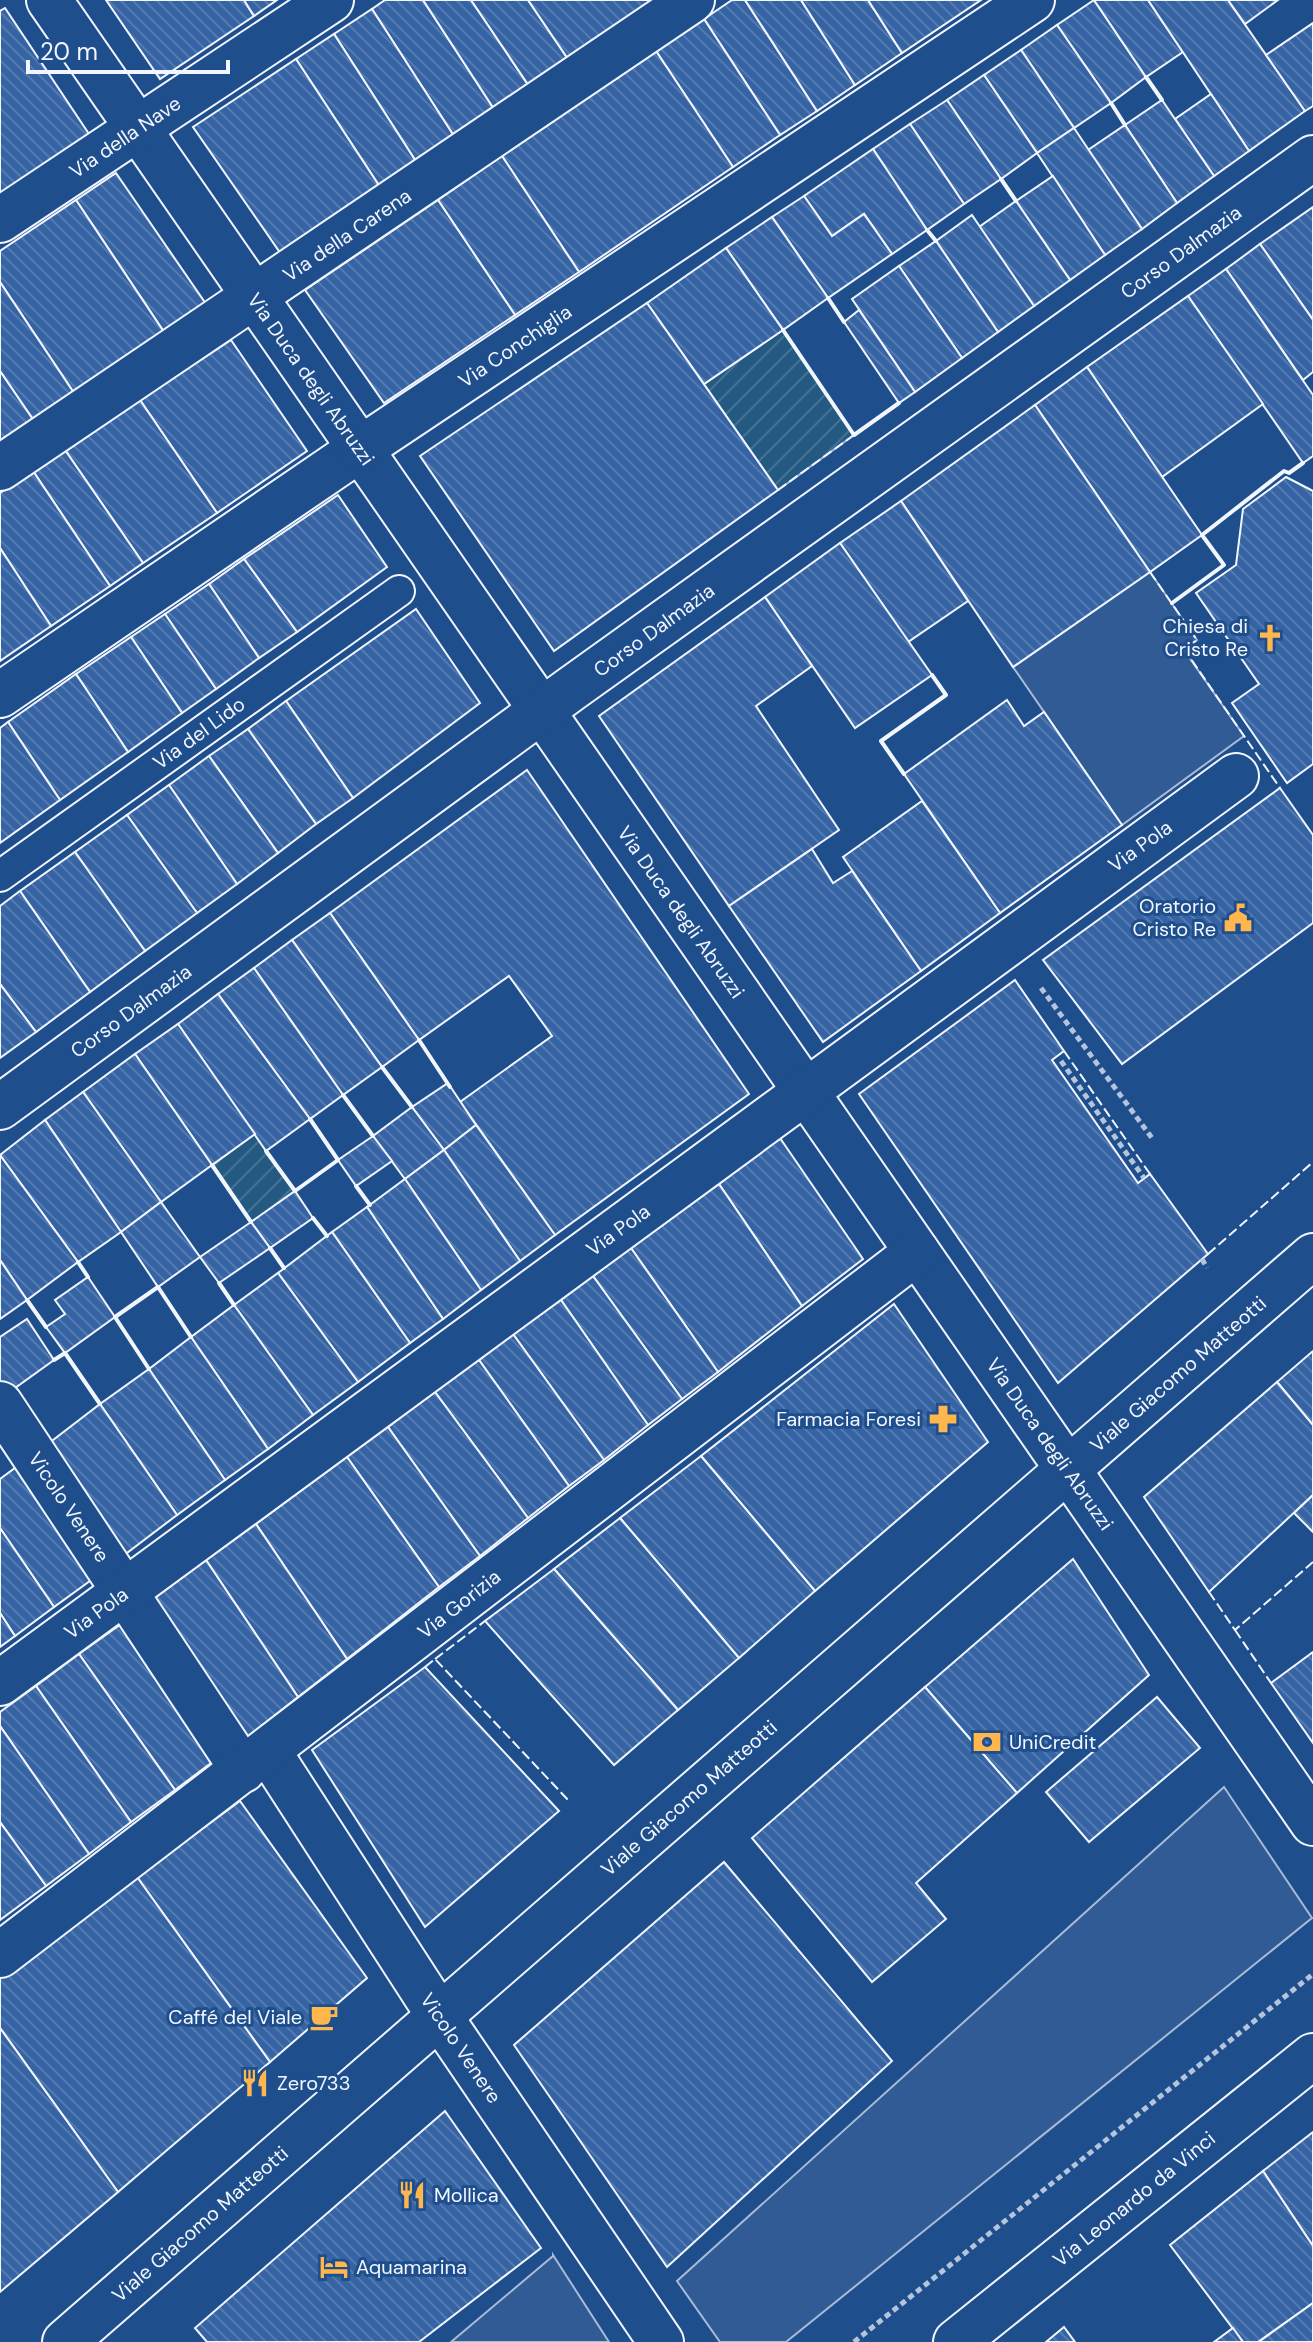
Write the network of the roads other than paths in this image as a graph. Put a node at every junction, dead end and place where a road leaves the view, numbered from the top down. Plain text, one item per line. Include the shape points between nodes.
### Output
1 (49, 0) edge
2 (331, 0) edge
3 (692, 0) edge
4 (1032, 0) edge
5 (138, 128) junction
6 (1313, 158) edge
7 (0, 220) edge
8 (255, 298) junction
9 (360, 449) junction
10 (0, 468) edge
11 (399, 591) dead end
12 (0, 695) edge
13 (541, 711) junction
14 (1236, 776) dead end
15 (0, 876) edge
16 (806, 1092) junction
17 (0, 1107) edge
18 (917, 1252) junction
19 (1313, 1256) edge
20 (0, 1404) edge
21 (1068, 1470) junction
22 (124, 1592) junction
23 (0, 1683) edge
24 (256, 1760) junction
25 (1313, 1823) edge
26 (0, 1955) edge
27 (438, 2014) junction
28 (1313, 2056) edge
29 (65, 2342) edge
30 (661, 2342) edge
31 (956, 2342) edge

1 - 5 street, Via Duca degli Abruzzi
2 - 5 street, Via della Nave
3 - 8 street, Via della Carena
4 - 9 street, Via Conchiglia
5 - 7 street, Via della Nave
5 - 8 street, Via Duca degli Abruzzi
6 - 13 street, Corso Dalmazia
8 - 9 street, Via Duca degli Abruzzi
8 - 10 street, Via della Carena
9 - 12 street, Via Conchiglia
9 - 13 street, Via Duca degli Abruzzi
11 - 15 lane, Via del Lido
13 - 16 street, Via Duca degli Abruzzi
13 - 17 street, Corso Dalmazia
14 - 16 street, Via Pola
16 - 18 street, Via Duca degli Abruzzi
16 - 22 street, Via Pola
18 - 21 street, Via Duca degli Abruzzi
18 - 24 street, Via Gorizia
19 - 21 street, Viale Giacomo Matteotti
20 - 22 street, Vicolo Venere
21 - 25 street, Via Duca degli Abruzzi
21 - 27 street, Viale Giacomo Matteotti
22 - 23 street, Via Pola
22 - 24 street, Vicolo Venere
24 - 26 street, Via Gorizia
24 - 27 street, Vicolo Venere
27 - 29 street, Viale Giacomo Matteotti
27 - 30 street, Vicolo Venere
28 - 31 street, Via Leonardo da Vinci

